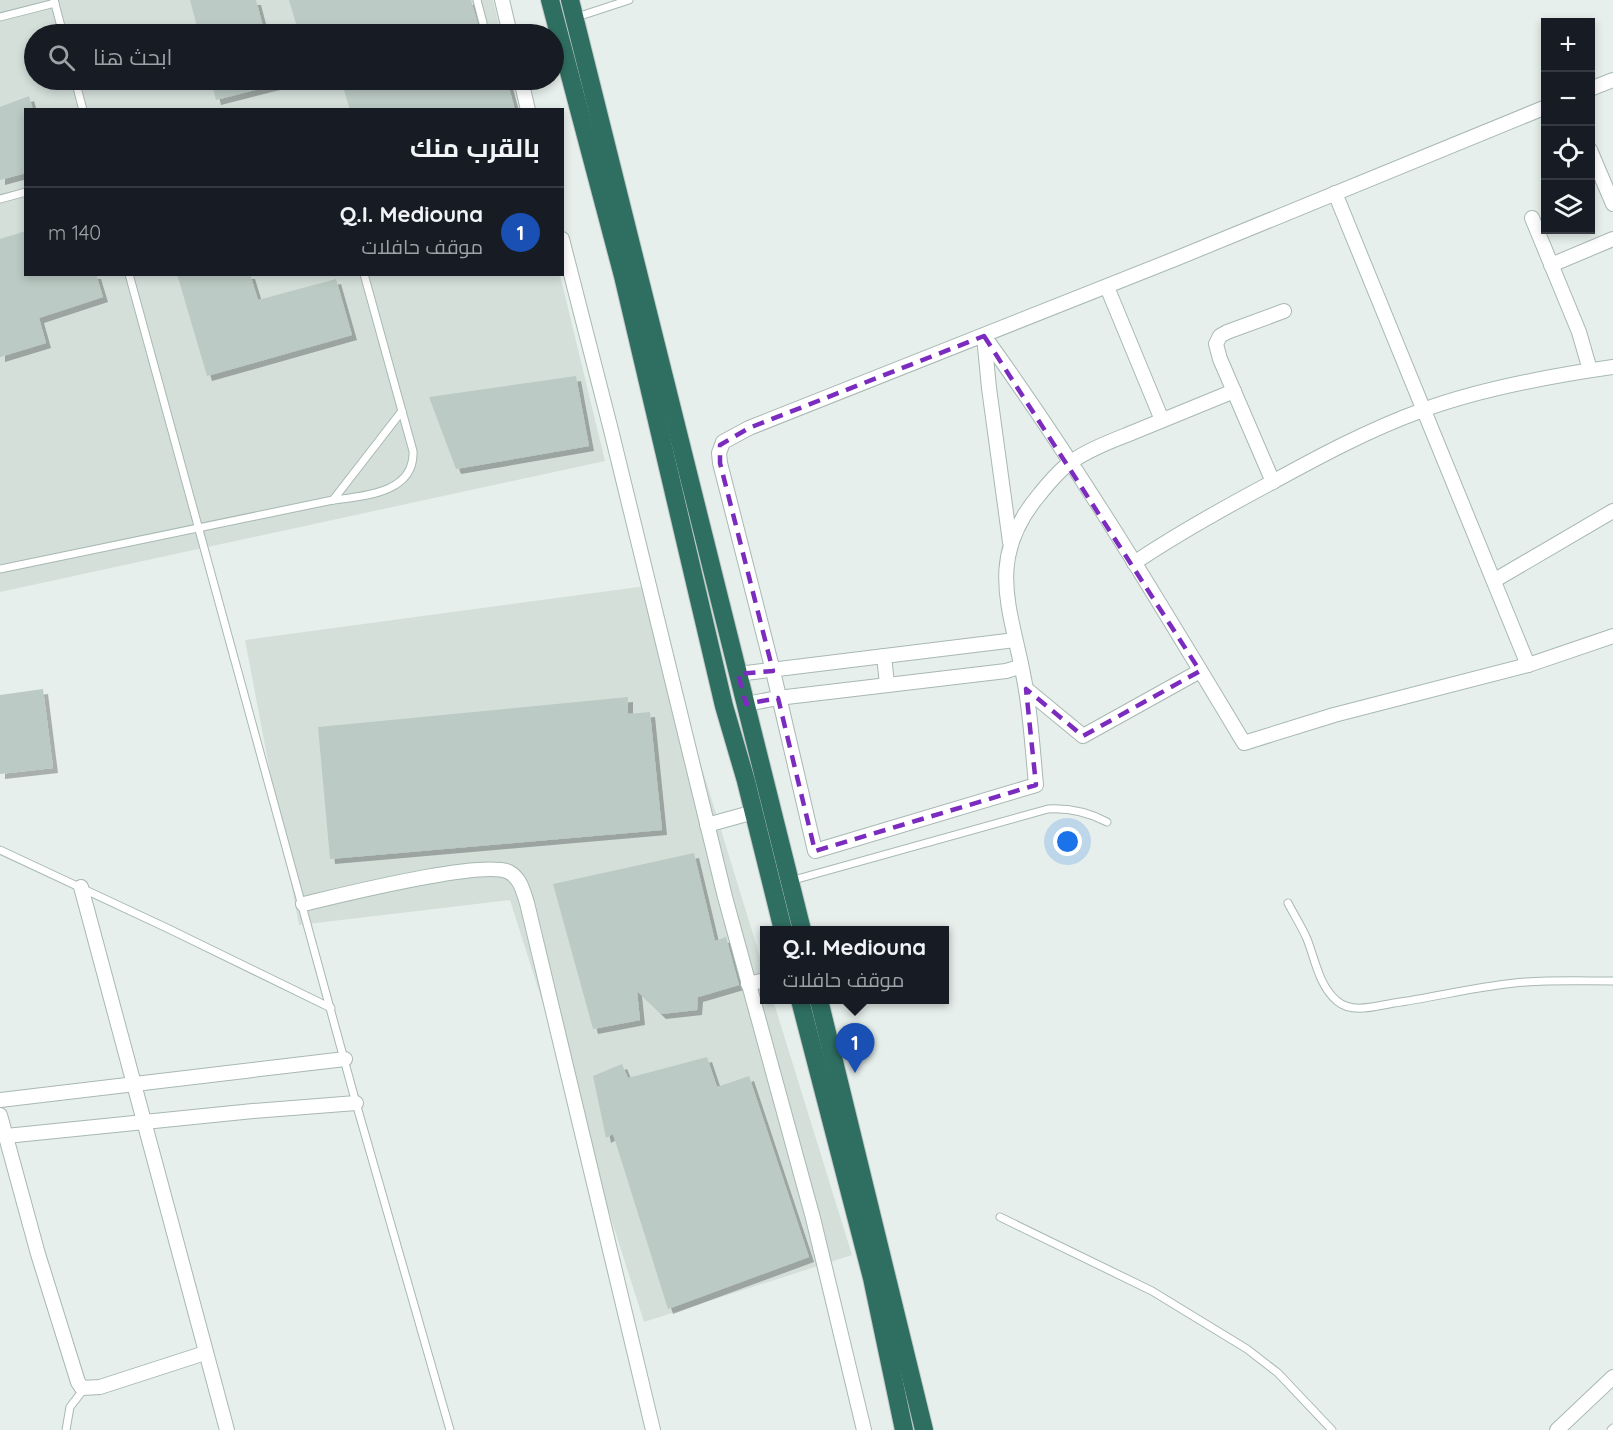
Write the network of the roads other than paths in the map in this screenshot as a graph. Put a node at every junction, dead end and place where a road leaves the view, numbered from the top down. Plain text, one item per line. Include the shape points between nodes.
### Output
1 (477, 0) edge
2 (502, 0) edge
3 (550, 0) edge
4 (570, 0) edge
5 (629, 0) edge
6 (54, 2) edge
7 (0, 17) edge
8 (574, 18) junction
9 (483, 23) dead end
10 (60, 24) edge
11 (508, 24) edge
12 (556, 24) edge
13 (564, 53) edge
14 (1613, 80) edge
15 (1595, 87) edge
16 (78, 90) edge
17 (523, 90) edge
18 (82, 108) edge
19 (528, 108) edge
20 (1541, 109) edge
21 (1595, 162) edge
22 (24, 193) edge
23 (1335, 193) junction
24 (0, 199) edge
25 (1613, 204) edge
26 (1532, 218) dead end
27 (1613, 239) edge
28 (564, 247) edge
29 (1551, 265) junction
30 (130, 276) edge
31 (365, 276) edge
32 (1107, 287) junction
33 (1284, 311) dead end
34 (984, 336) junction
35 (1613, 367) edge
36 (1590, 370) junction
37 (1234, 391) junction
38 (1424, 410) junction
39 (402, 411) junction
40 (1162, 420) junction
41 (1070, 463) junction
42 (1273, 482) junction
43 (333, 500) junction
44 (1613, 510) edge
45 (199, 529) junction
46 (1010, 542) junction
47 (1134, 563) junction
48 (0, 569) edge
49 (1495, 580) junction
50 (1613, 636) edge
51 (1016, 640) junction
52 (884, 656) junction
53 (1021, 664) junction
54 (1528, 665) junction
55 (773, 671) junction
56 (1200, 671) junction
57 (738, 674) junction
58 (887, 684) junction
59 (1026, 689) junction
60 (778, 698) junction
61 (746, 704) junction
62 (754, 813) junction
63 (1107, 822) dead end
64 (707, 825) junction
65 (0, 850) edge
66 (790, 881) junction
67 (81, 887) junction
68 (1288, 903) dead end
69 (303, 904) junction
70 (782, 926) edge
71 (801, 926) edge
72 (760, 981) edge
73 (1613, 981) edge
74 (748, 984) junction
75 (801, 1004) edge
76 (820, 1004) edge
77 (331, 1008) junction
78 (345, 1059) junction
79 (133, 1083) junction
80 (0, 1100) edge
81 (356, 1103) junction
82 (0, 1115) edge
83 (143, 1122) junction
84 (6, 1136) junction
85 (1000, 1217) dead end
86 (205, 1353) junction
87 (1613, 1377) edge
88 (84, 1389) junction
89 (66, 1430) edge
90 (227, 1430) edge
91 (450, 1430) edge
92 (653, 1430) edge
93 (864, 1430) edge
94 (904, 1430) edge
95 (924, 1430) edge
96 (1332, 1430) edge
97 (1557, 1430) edge

1 - 9 lane
2 - 11 street
3 - 12 highway
4 - 8 highway
5 - 8 lane
6 - 7 lane
6 - 10 lane
8 - 57 highway
13 - 62 highway via 623,276 722,697
14 - 15 street
16 - 18 lane
17 - 19 street
20 - 23 street
21 - 25 street
22 - 24 lane
23 - 32 street
23 - 38 street
26 - 29 street
27 - 29 street
28 - 64 street
29 - 36 street
30 - 45 lane
31 - 39 lane
32 - 34 street
32 - 40 street
33 - 37 street via 1227,332 1217,341 1216,349
34 - 41 street
34 - 46 street
34 - 55 street via 748,428 720,445 720,463
35 - 36 street
36 - 38 street via 1485,391
37 - 40 street
37 - 42 street
38 - 42 street via 1353,439
38 - 49 street
39 - 43 lane
39 - 43 lane via 413,451 409,472 384,491
40 - 41 street
41 - 46 street via 1029,507
41 - 47 street
42 - 47 street
43 - 45 lane
44 - 49 street
45 - 48 lane
45 - 69 lane
46 - 51 street via 1008,596
47 - 56 street
49 - 54 street
50 - 54 street
51 - 52 street
51 - 53 street
52 - 55 street
52 - 58 street
53 - 58 street via 1006,671
53 - 59 street
54 - 56 street via 1244,743
55 - 57 street
55 - 60 street
56 - 59 street via 1083,736
57 - 61 highway
58 - 60 street
59 - 60 street via 1036,785 815,851
60 - 61 street
61 - 66 highway
62 - 64 street
62 - 70 highway
63 - 66 lane via 1089,813 1048,809
64 - 74 street
65 - 67 lane
66 - 71 highway
67 - 77 lane
67 - 79 street
68 - 73 lane via 1322,980 1332,997 1345,1006 1360,1008 1525,982
69 - 77 lane
69 - 92 street via 475,870 501,869 522,885
72 - 74 street
74 - 93 street via 813,1218
75 - 94 highway via 872,1278
76 - 95 highway
77 - 78 lane
78 - 79 street
78 - 81 lane
79 - 80 street
79 - 83 street
81 - 83 street
81 - 91 lane
82 - 84 street
83 - 84 street
83 - 86 street
84 - 88 street via 38,1254 78,1382
85 - 96 lane via 1152,1291 1247,1349 1278,1373
86 - 88 street
86 - 90 street
87 - 97 street
88 - 89 lane via 70,1407

